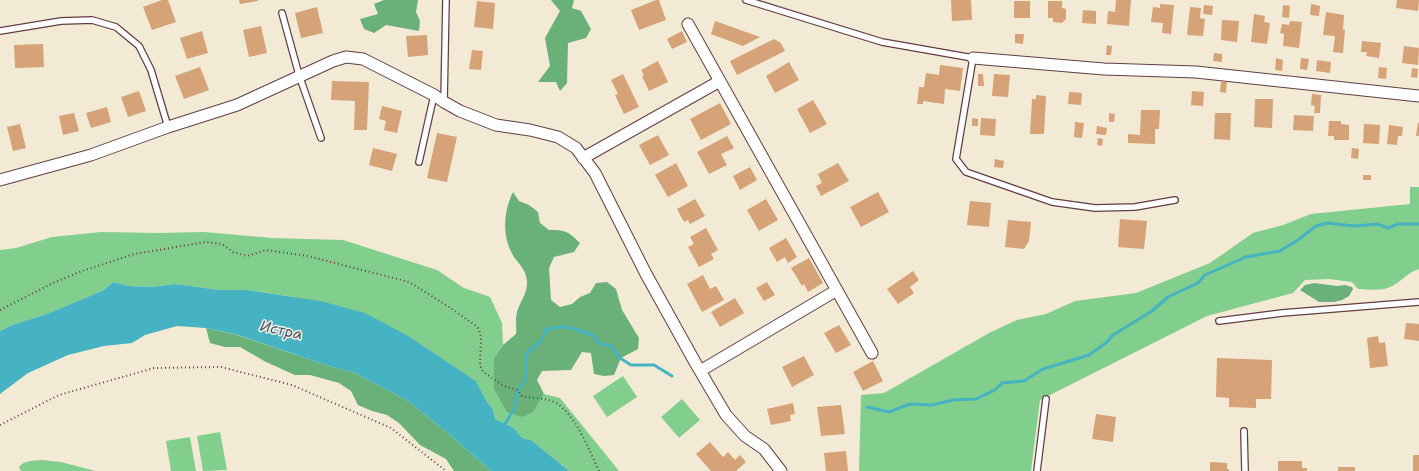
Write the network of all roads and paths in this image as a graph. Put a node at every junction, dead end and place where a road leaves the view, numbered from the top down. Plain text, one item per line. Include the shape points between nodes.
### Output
1 (446, 0) edge
2 (746, 0) edge
3 (282, 13) dead end
4 (688, 24) dead end
5 (0, 31) edge
6 (973, 58) junction
7 (299, 75) junction
8 (720, 81) junction
9 (434, 95) junction
10 (1419, 96) edge
11 (444, 102) junction
12 (168, 127) junction
13 (321, 138) dead end
14 (583, 158) junction
15 (419, 162) dead end
16 (0, 180) edge
17 (1175, 200) dead end
18 (837, 290) junction
19 (1419, 302) edge
20 (0, 310) edge
21 (1219, 321) dead end
22 (872, 353) dead end
23 (700, 370) junction
24 (1046, 399) dead end
25 (0, 425) edge
26 (1244, 431) dead end
27 (446, 471) edge
28 (598, 471) edge
29 (781, 471) edge
30 (1037, 471) edge
31 (1245, 471) edge

1 - 11 lane
2 - 6 lane via 882,42
3 - 7 lane
4 - 8 street
5 - 12 lane via 92,20 116,27 139,46 151,70
6 - 10 street via 1104,69 1196,72
6 - 17 lane via 956,159 966,172 1052,202 1095,208 1135,207
7 - 9 street via 333,60 346,57 363,59
7 - 12 street via 237,105
7 - 13 lane
8 - 14 street
8 - 18 street
9 - 11 street
9 - 15 lane
11 - 14 street via 496,125 558,137 576,148
12 - 16 street via 91,155
14 - 23 street via 595,173 646,274
18 - 22 street
18 - 23 street
19 - 21 lane via 1282,313
20 - 28 path via 82,271 134,254 206,242 222,244 233,252 247,256 266,250 308,256 409,282 479,329 480,365 483,372 504,386 518,390 522,396 531,399 542,398 556,403 569,415 587,444
23 - 29 street via 726,415 745,436 764,449
24 - 30 lane
25 - 27 path via 59,395 154,368 221,367 292,385 391,428
26 - 31 lane

